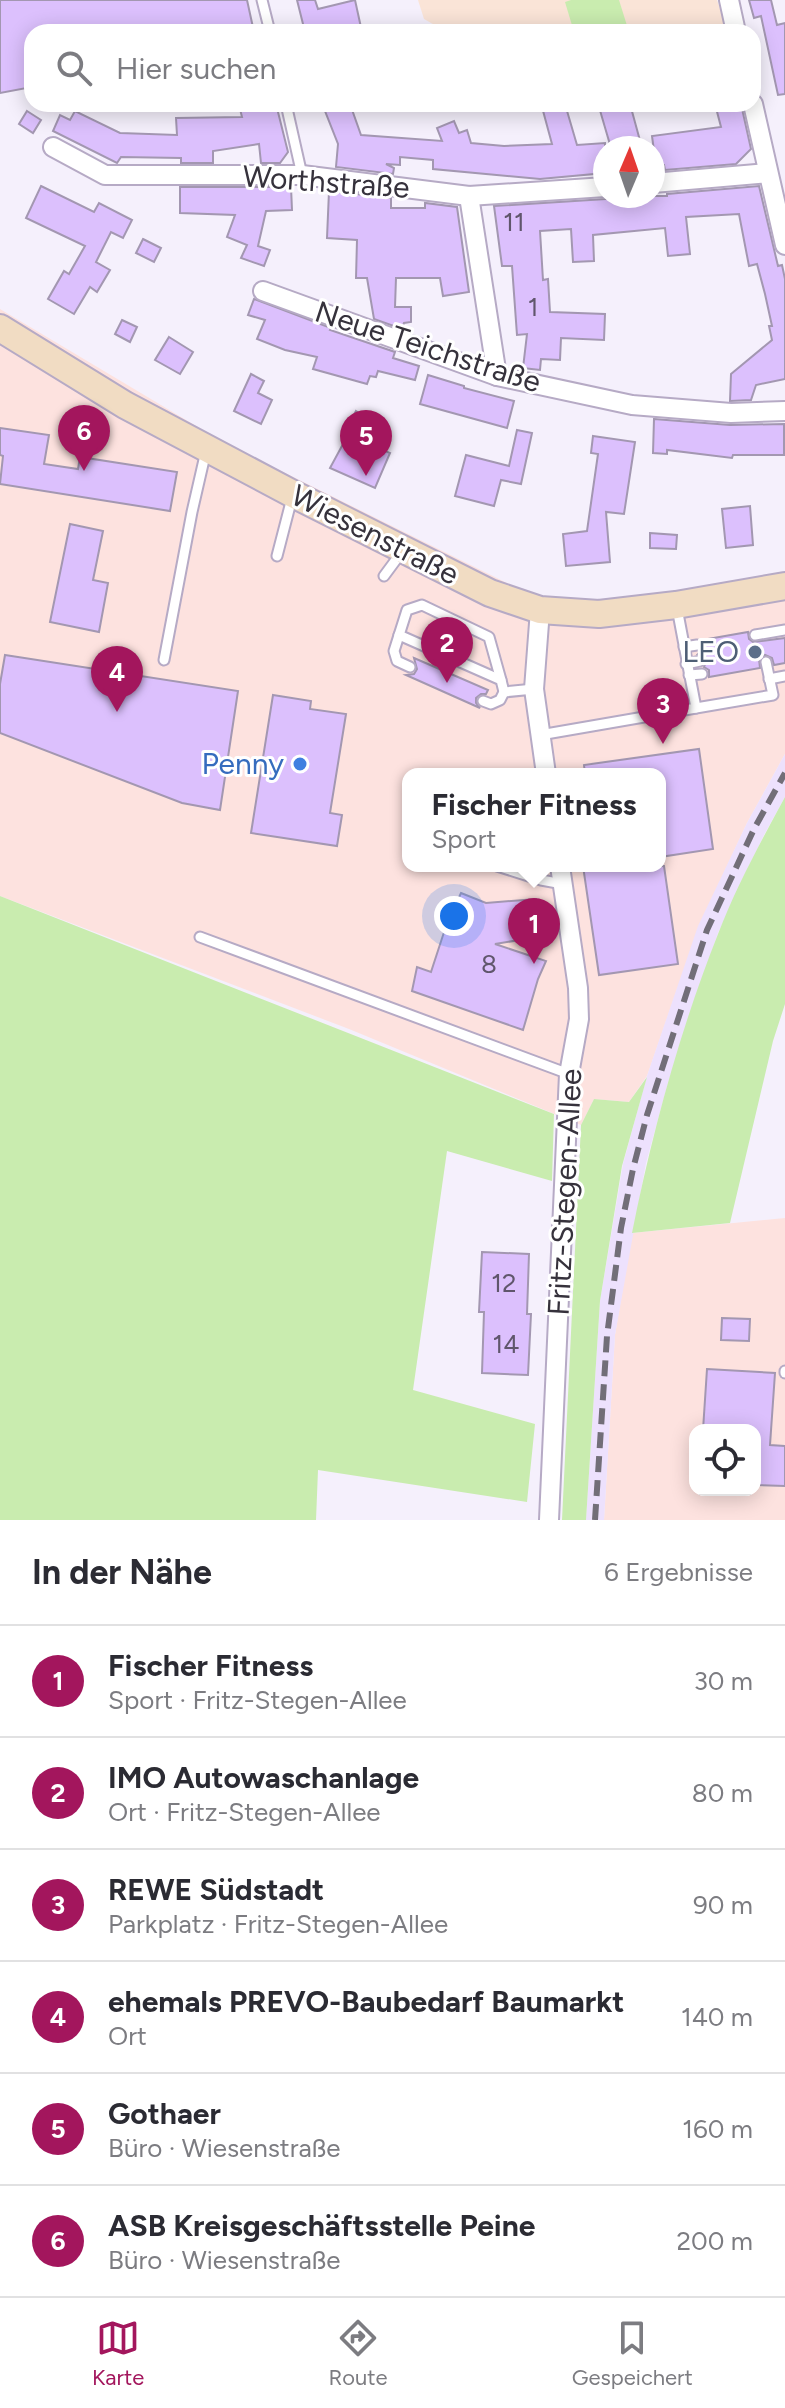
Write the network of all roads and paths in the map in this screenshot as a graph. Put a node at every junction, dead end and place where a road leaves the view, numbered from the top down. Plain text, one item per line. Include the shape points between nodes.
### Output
1 (262, 0) edge
2 (729, 0) edge
3 (268, 24) edge
4 (734, 24) edge
5 (288, 112) edge
6 (755, 112) edge
7 (53, 147) dead end
8 (768, 173) junction
9 (302, 175) junction
10 (665, 182) edge
11 (593, 188) edge
12 (469, 196) junction
13 (785, 245) edge
14 (263, 291) dead end
15 (0, 328) edge
16 (497, 376) junction
17 (785, 411) edge
18 (207, 448) junction
19 (293, 494) junction
20 (403, 550) junction
21 (277, 556) dead end
22 (384, 576) dead end
23 (785, 586) edge
24 (676, 605) junction
25 (540, 610) junction
26 (785, 630) edge
27 (399, 635) junction
28 (759, 637) dead end
29 (697, 645) dead end
30 (684, 647) junction
31 (164, 660) dead end
32 (700, 661) dead end
33 (763, 661) dead end
34 (686, 664) junction
35 (410, 667) dead end
36 (702, 674) dead end
37 (689, 675) junction
38 (785, 676) edge
39 (769, 679) junction
40 (501, 680) junction
41 (534, 689) junction
42 (504, 692) junction
43 (483, 701) dead end
44 (696, 708) junction
45 (540, 735) junction
46 (545, 768) edge
47 (540, 872) edge
48 (561, 875) edge
49 (200, 937) dead end
50 (569, 1074) junction
51 (549, 1520) edge

1 - 3 lane
2 - 4 street
5 - 9 lane
6 - 8 street
7 - 9 street, Worthstraße via 105,175
8 - 10 street
8 - 13 street
9 - 12 street, Worthstraße
11 - 12 street, Worthstraße
12 - 16 street
14 - 16 street, Neue Teichstraße
15 - 18 street, Wiesenstraße
16 - 17 street, Neue Teichstraße via 632,405 731,413
18 - 19 street, Wiesenstraße
18 - 31 lane
19 - 20 street, Wiesenstraße
19 - 21 lane
20 - 22 lane
20 - 25 street, Wiesenstraße via 490,593
23 - 24 street, Wiesenstraße
24 - 25 street, Wiesenstraße via 599,614
24 - 30 lane
25 - 41 street
26 - 28 lane
27 - 35 lane via 397,661
27 - 40 lane
27 - 40 lane via 407,610 422,605 489,637
29 - 30 lane
30 - 34 lane
32 - 34 lane
33 - 39 lane
34 - 37 lane
36 - 37 lane
37 - 44 lane
38 - 39 lane
39 - 44 lane via 773,695
40 - 42 lane
41 - 42 lane
41 - 45 street
42 - 43 lane via 491,704
44 - 45 lane
45 - 46 street
47 - 48 lane
48 - 50 street, Fritz-Stegen-Allee via 578,988 579,1019
49 - 50 lane
50 - 51 street, Fritz-Stegen-Allee

